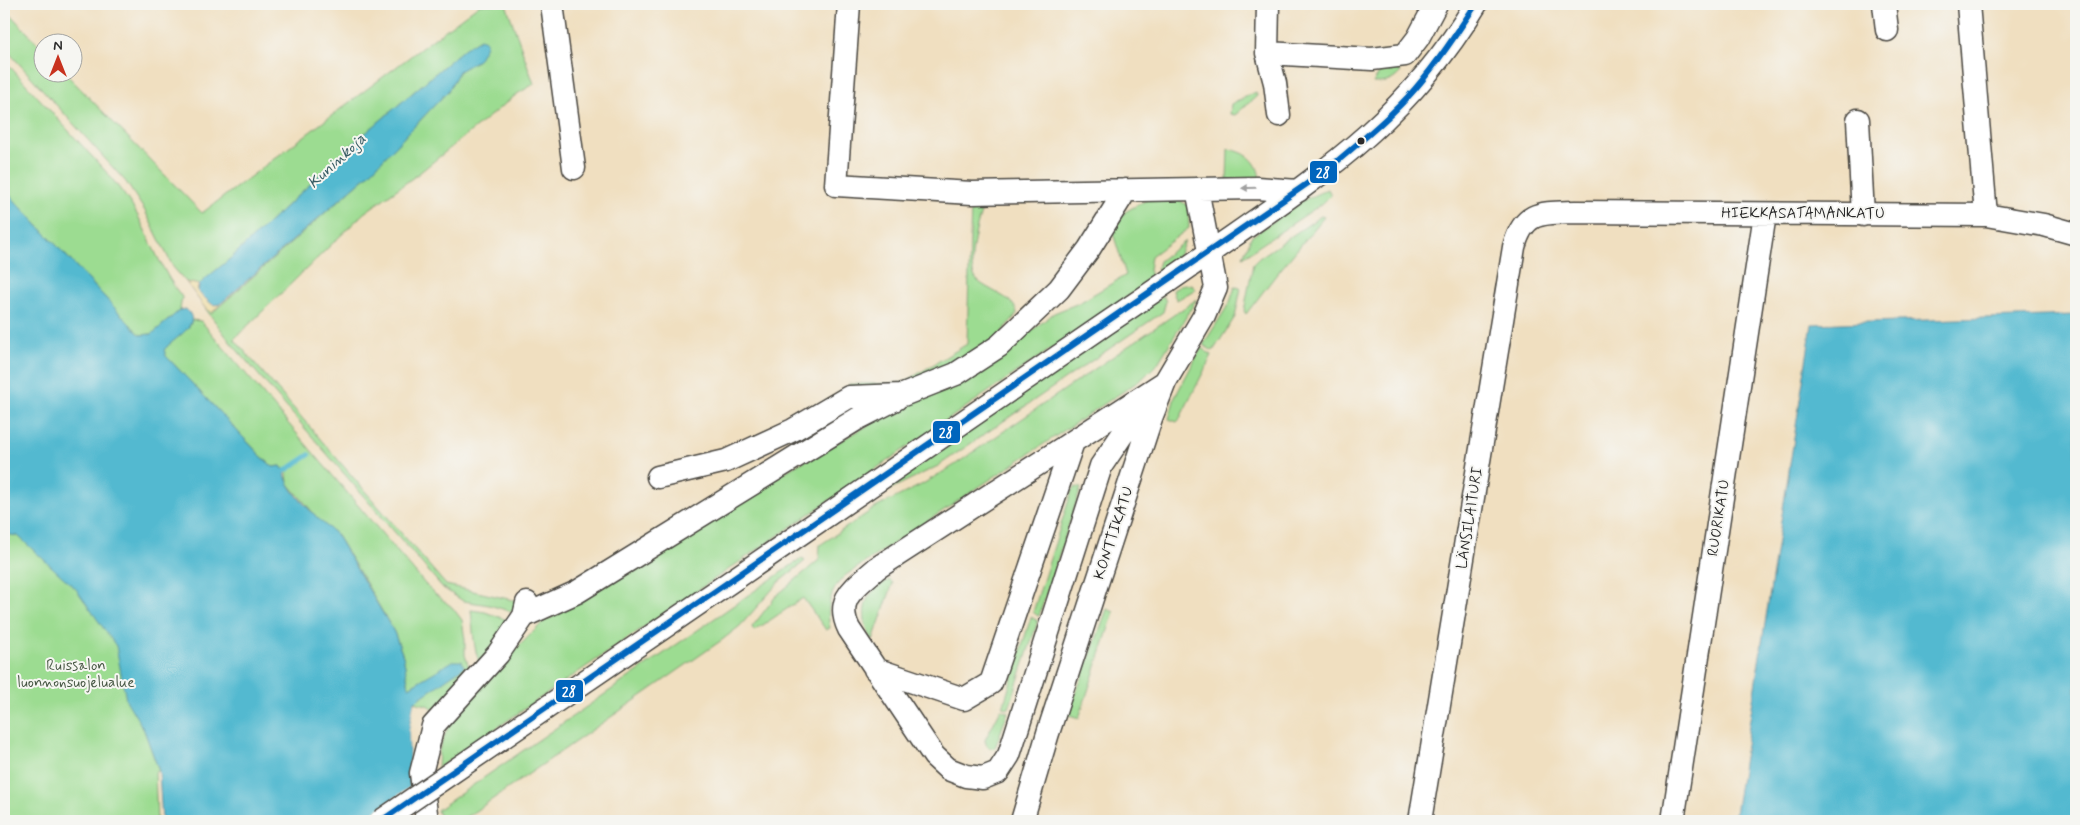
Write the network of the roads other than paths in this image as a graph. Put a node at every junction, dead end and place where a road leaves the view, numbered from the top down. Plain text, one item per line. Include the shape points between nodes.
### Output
1 (552, 4) edge
2 (849, 4) edge
3 (1268, 4) edge
4 (1436, 4) edge
5 (1476, 4) edge
6 (1884, 4) edge
7 (1968, 4) edge
8 (1887, 30) dead end
9 (1267, 53) junction
10 (1279, 114) dead end
11 (1858, 120) dead end
12 (574, 168) dead end
13 (1197, 189) junction
14 (1126, 190) junction
15 (1298, 191) junction
16 (1764, 214) junction
17 (1863, 215) junction
18 (1986, 215) junction
19 (1529, 219) joint
20 (2076, 234) edge
21 (1209, 252) junction
22 (1165, 382) junction
23 (904, 395) junction
24 (1073, 442) junction
25 (658, 477) dead end
26 (875, 669) junction
27 (381, 821) edge
28 (428, 821) edge
29 (1022, 821) edge
30 (1420, 821) edge
31 (1673, 821) edge

1 - 12 street
2 - 14 street via 836,185 972,193
3 - 9 street
4 - 9 street via 1405,55 1372,59
5 - 15 street via 1443,54 1399,106 1352,150
6 - 8 street
7 - 18 street
9 - 10 street via 1276,83
11 - 17 street
13 - 14 street
15 -> 13 street
13 - 21 street, KONTTIKATU
14 - 23 street via 1059,289 999,346 956,374
15 - 21 street
16 - 17 street, HIEKKASATAMANKATU
16 - 19 street, HIEKKASATAMANKATU via 1576,212 1542,213
16 - 31 street, RUORIKATU
17 - 18 street, HIEKKASATAMANKATU
18 - 20 street, HIEKKASATAMANKATU
19 - 30 street, LÄNSILAITURI via 1517,234 1514,247
21 - 22 street, KONTTIKATU via 1216,281 1214,296
21 - 27 street, bridge
22 - 24 street
22 - 26 street via 1101,466 1014,741 998,772 983,778 948,769 934,756
22 - 29 street, KONTTIKATU via 1048,733
23 - 25 street via 849,397 793,430 726,460
23 - 28 street via 857,419 577,592 526,610 482,674 434,726 422,773
24 - 26 street via 877,568 847,596 843,616
24 - 26 street via 991,683 964,699

